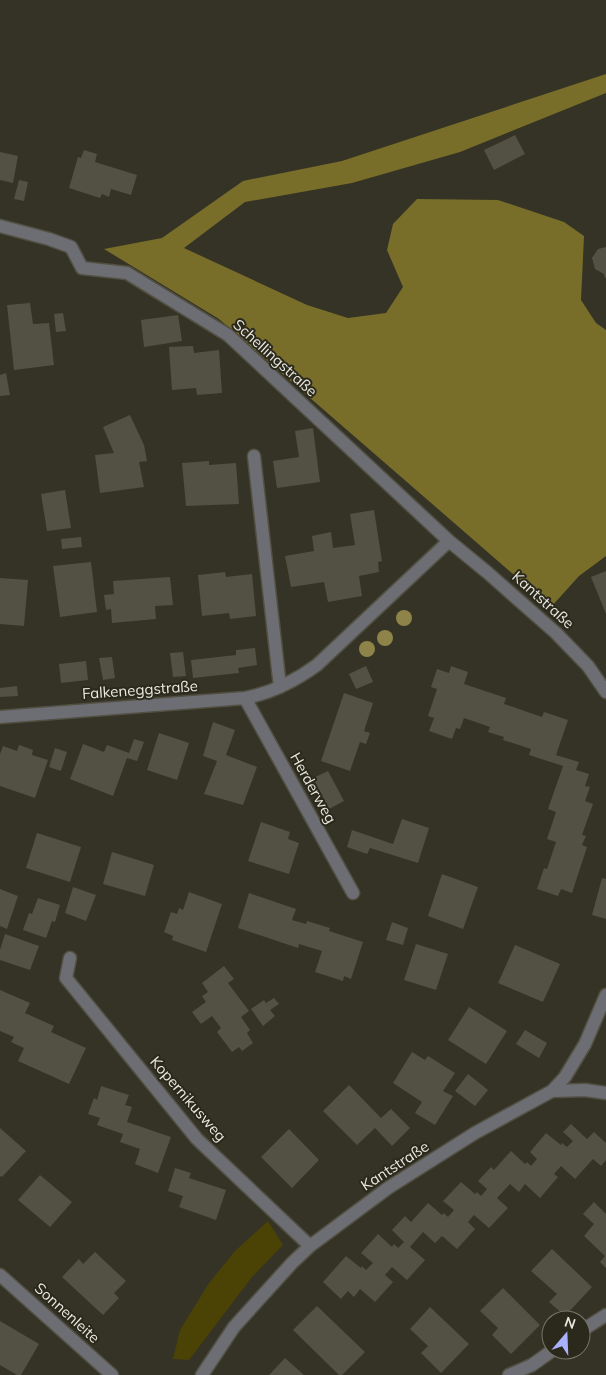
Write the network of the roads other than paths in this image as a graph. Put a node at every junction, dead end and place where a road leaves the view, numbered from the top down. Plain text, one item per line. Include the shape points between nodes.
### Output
1 (0, 226) edge
2 (254, 456) dead end
3 (449, 541) junction
4 (280, 687) junction
5 (606, 692) edge
6 (245, 698) junction
7 (0, 717) edge
8 (353, 893) dead end
9 (70, 958) dead end
10 (606, 995) edge
11 (552, 1091) junction
12 (606, 1093) edge
13 (310, 1246) junction
14 (0, 1275) edge
15 (606, 1315) edge
16 (591, 1325) edge
17 (541, 1358) edge
18 (112, 1375) edge
19 (202, 1375) edge
20 (509, 1375) edge

1 - 3 street, Schellingstraße via 71,247 82,268 127,273 228,335
2 - 4 street
3 - 4 street, Falkeneggstraße via 317,665
3 - 5 street, Kantstraße via 556,633 588,666
4 - 6 street, Falkeneggstraße via 263,695
6 - 7 street, Falkeneggstraße
6 - 8 street, Herderweg
9 - 13 street, Kopernikusweg via 66,978 197,1139
10 - 11 street, Kantstraße via 586,1044
11 - 12 street
11 - 13 street, Kantstraße via 475,1133 388,1188
13 - 19 street, Kantstraße via 234,1327
14 - 18 street, Sonnenleite
15 - 16 street
17 - 20 street

